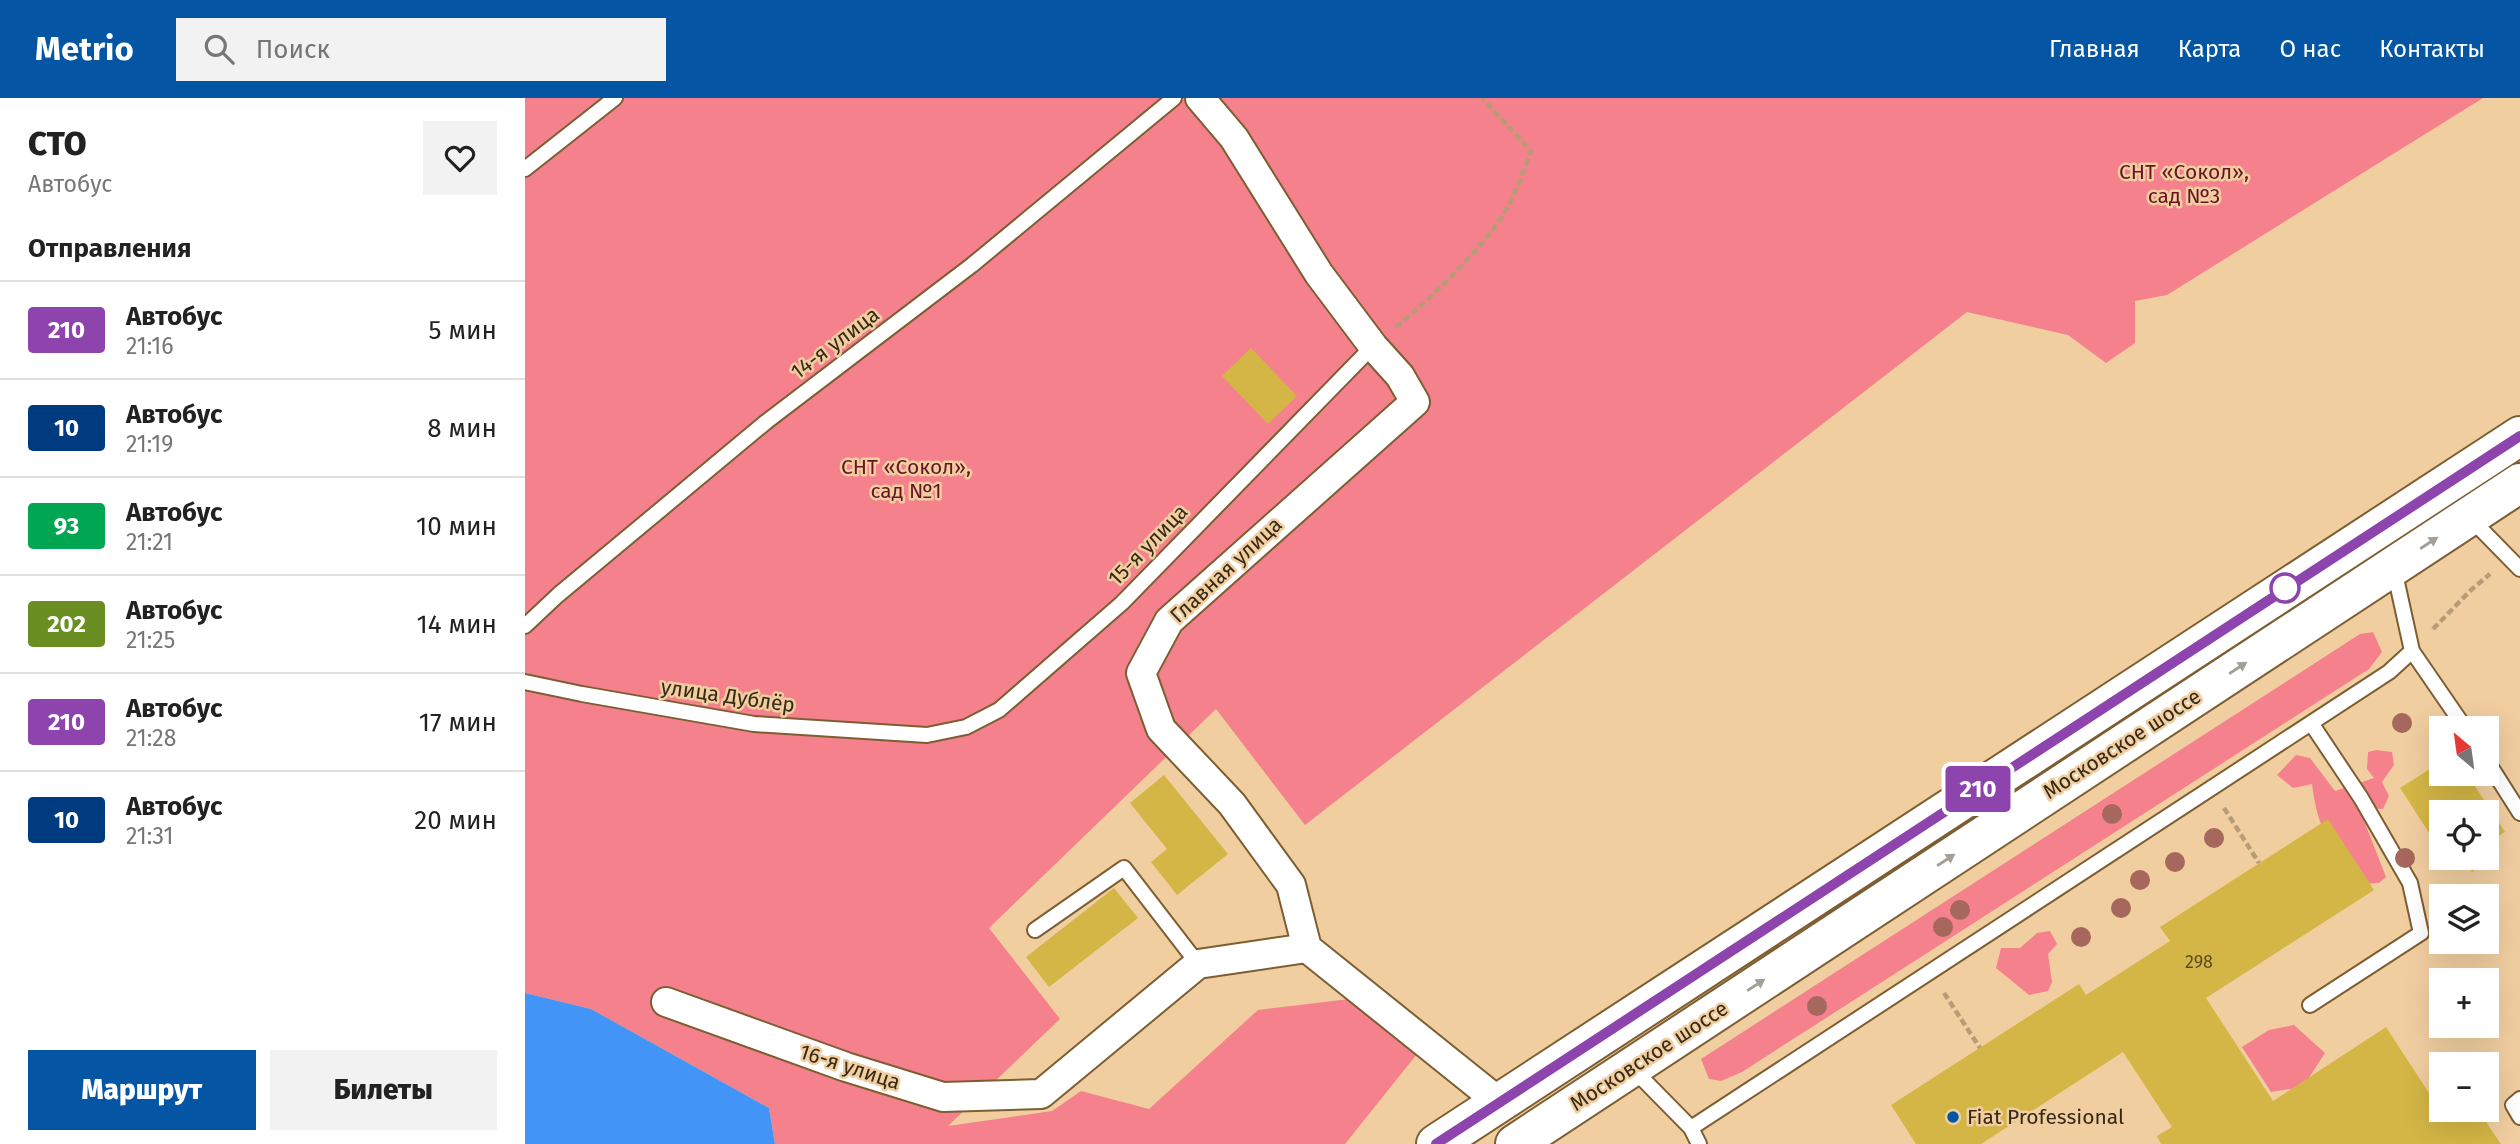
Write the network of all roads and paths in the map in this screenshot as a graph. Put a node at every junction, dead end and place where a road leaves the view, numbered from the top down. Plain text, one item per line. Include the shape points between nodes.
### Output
1 (615, 98) edge
2 (1174, 98) edge
3 (1200, 98) edge
4 (1482, 98) edge
5 (525, 169) edge
6 (1373, 346) junction
7 (2520, 436) edge
8 (2520, 483) edge
9 (2469, 517) junction
10 (2515, 564) edge
11 (2394, 566) junction
12 (525, 625) edge
13 (2412, 650) junction
14 (525, 682) edge
15 (2457, 716) edge
16 (2311, 723) junction
17 (926, 734) joint
18 (2499, 780) edge
19 (2211, 789) junction
20 (2520, 813) edge
21 (2259, 863) dead end
22 (1035, 930) dead end
23 (1307, 948) junction
24 (1198, 964) junction
25 (1930, 972) junction
26 (666, 1002) dead end
27 (2310, 1006) dead end
28 (1980, 1048) dead end
29 (1631, 1068) junction
30 (2520, 1099) edge
31 (1500, 1102) junction
32 (2520, 1116) edge
33 (1691, 1128) junction
34 (1436, 1144) edge
35 (1514, 1144) edge
36 (1699, 1144) edge

1 - 5 lane
2 - 12 lane, 14-я улица via 972,265 766,422
3 - 6 street, Главная улица via 1234,138 1319,274
4 - 6 path via 1531,151 1519,184 1495,227 1415,311
6 - 17 lane, 15-я улица via 1122,603 999,710 966,727
6 - 23 street, Главная улица via 1400,376 1415,402 1169,621 1141,673 1161,729 1232,804 1291,885
7 - 31 main road, Московское шоссе
8 - 9 main road, Московское шоссе
9 - 10 lane
11 -> 9 main road, Московское шоссе
10 - 13 path via 2472,589
11 - 13 lane
29 -> 11 main road, Московское шоссе
13 - 15 lane
13 - 16 lane via 2389,672
14 - 17 lane, улица Дублёр via 754,724
16 - 19 lane
16 - 27 lane via 2410,883 2421,933
18 - 20 lane
19 - 21 path
19 - 25 lane
22 - 24 lane via 1124,868
23 - 24 street
23 - 31 street
24 - 26 street, 16-я улица via 1041,1094 943,1097
25 - 28 path
25 - 33 lane
29 - 33 lane
29 - 35 main road, Московское шоссе
30 - 32 lane via 2513,1105
31 - 34 main road, Московское шоссе
33 - 36 lane

